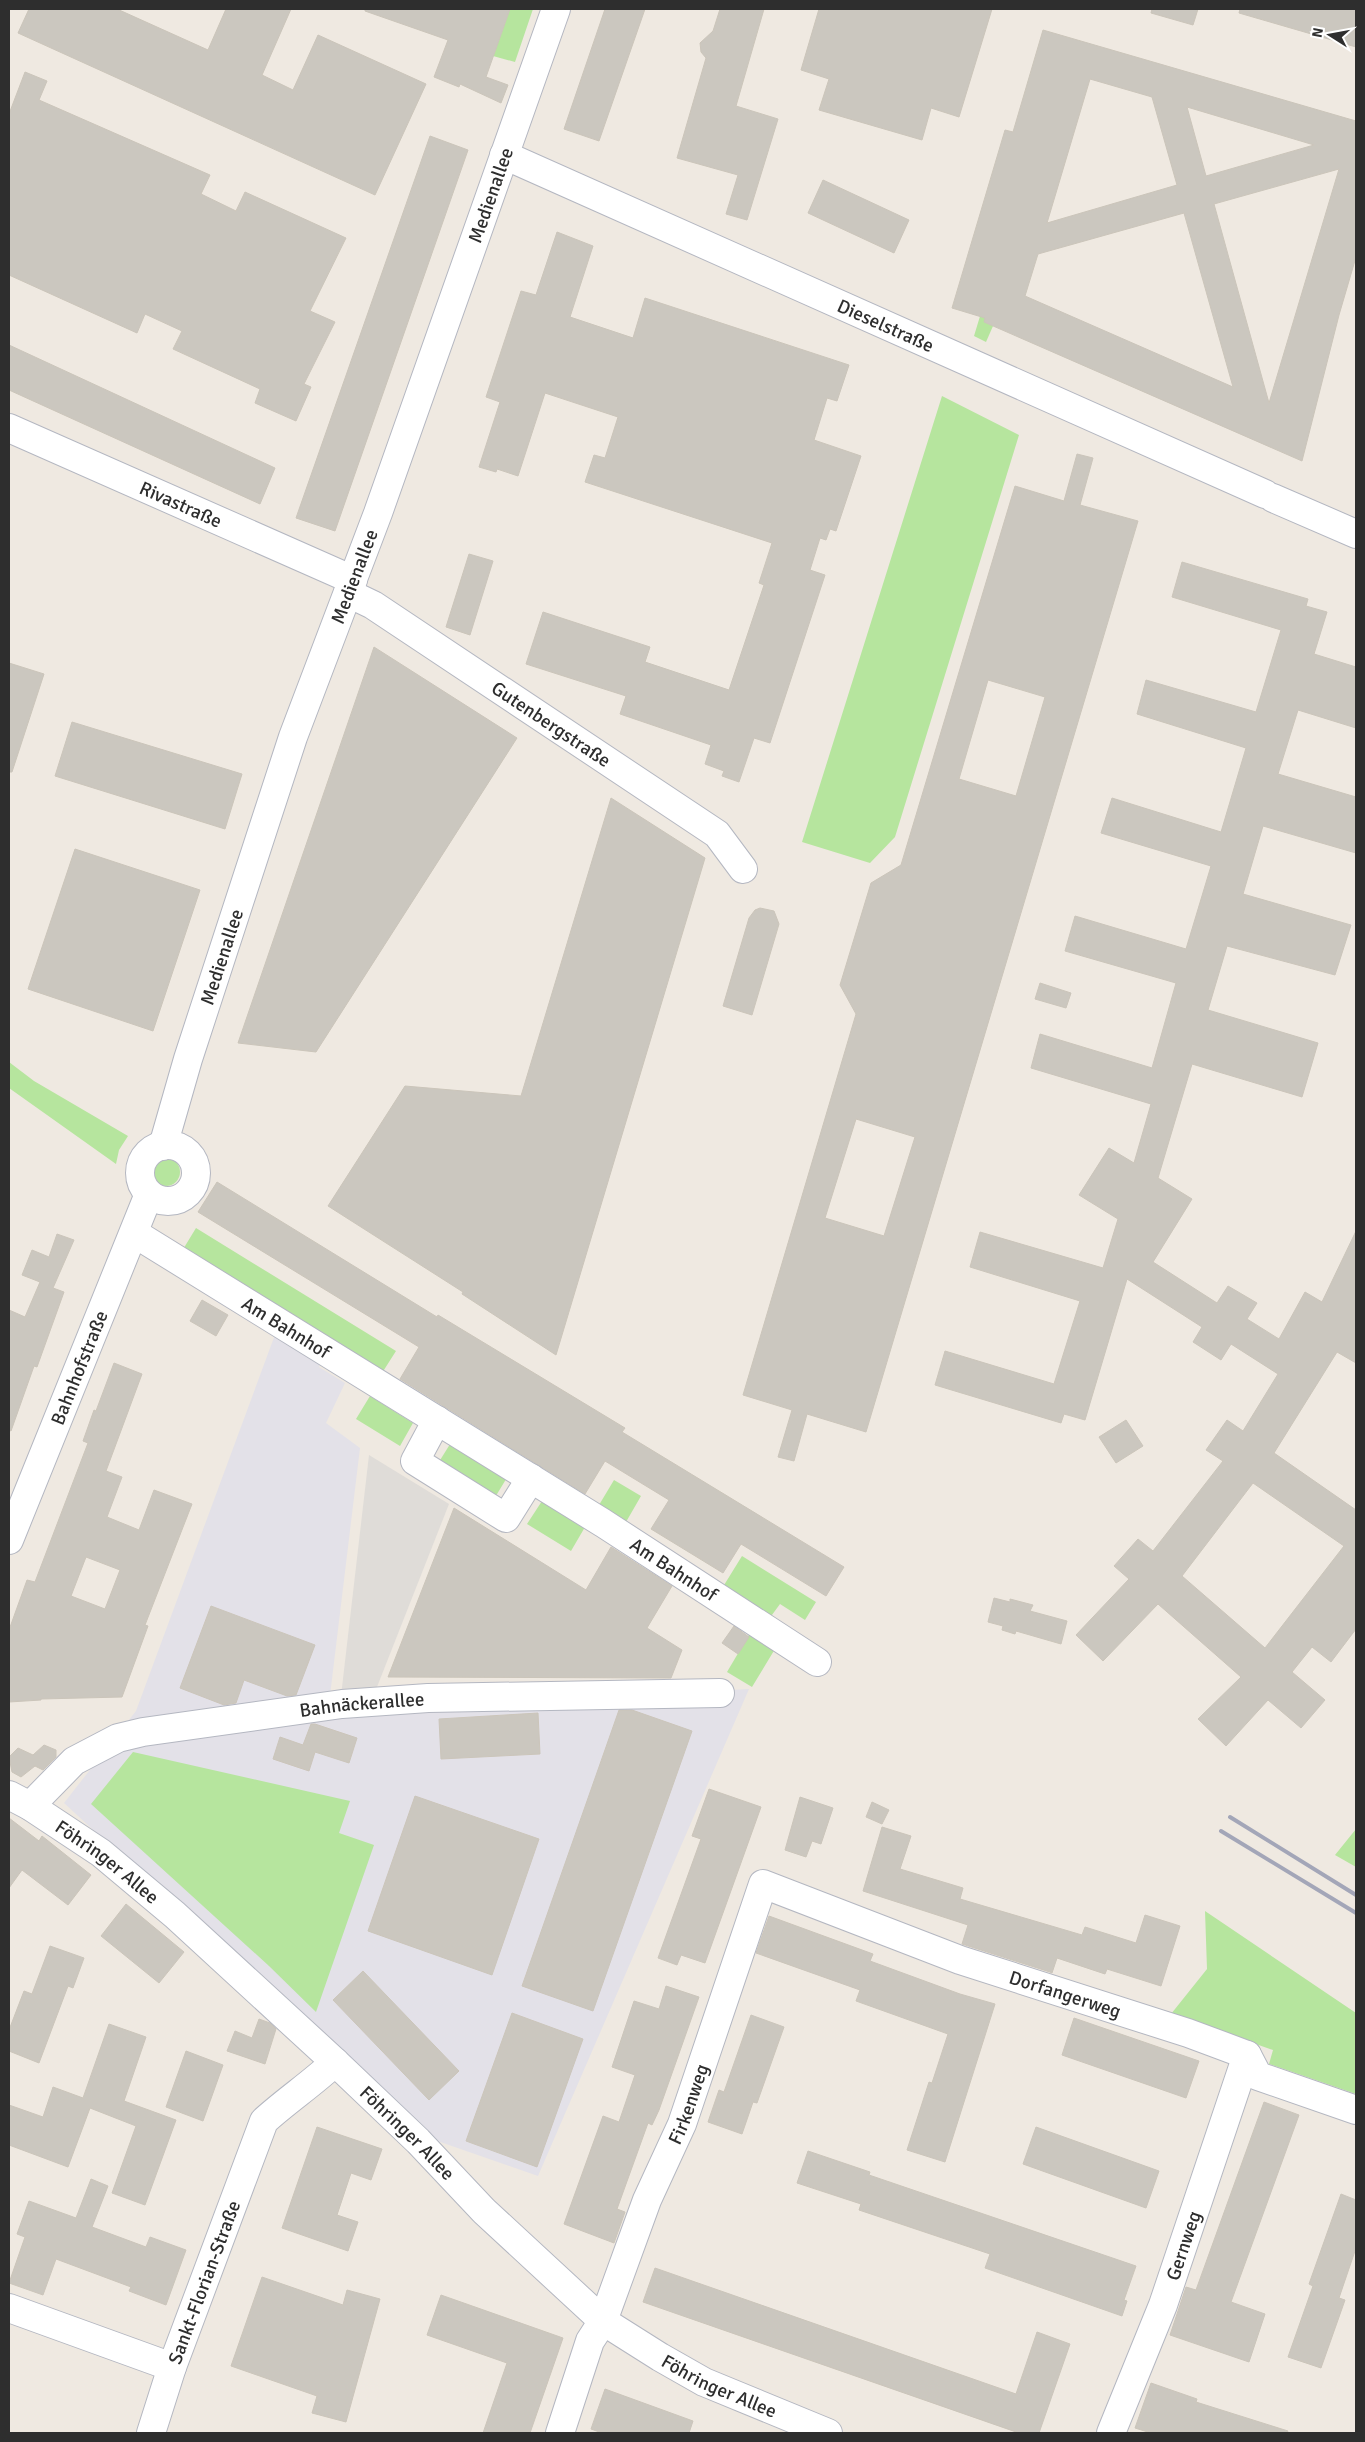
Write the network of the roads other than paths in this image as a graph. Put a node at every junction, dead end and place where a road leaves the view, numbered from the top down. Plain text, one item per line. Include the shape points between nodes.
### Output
1 (556, 9) edge
2 (504, 155) junction
3 (9, 428) edge
4 (1356, 534) edge
5 (350, 587) junction
6 (743, 869) dead end
7 (163, 1146) junction
8 (149, 1194) junction
9 (134, 1233) junction
10 (438, 1420) junction
11 (531, 1478) junction
12 (9, 1540) edge
13 (817, 1662) dead end
14 (720, 1693) dead end
15 (20, 1801) edge
16 (763, 1884) joint
17 (1247, 2055) junction
18 (335, 2062) junction
19 (1356, 2110) edge
20 (9, 2308) edge
21 (603, 2321) junction
22 (172, 2367) junction
23 (799, 2428) edge
24 (151, 2433) edge
25 (560, 2433) edge
26 (828, 2433) edge
27 (1111, 2433) edge

1 - 2 street, Medienallee
2 - 4 street, Dieselstraße
2 - 5 street, Medienallee
3 - 5 street, Rivastraße
5 - 6 street, Gutenbergstraße via 372,606 717,834
5 - 7 street, Medienallee via 293,737 188,1059
7 - 8 street via 151,1151 142,1163 141,1180
7 - 8 street via 173,1146 189,1155 194,1163 194,1181 191,1190 176,1200 166,1201
8 - 9 street, Bahnhofstraße
9 - 10 street, Am Bahnhof
9 - 12 street, Bahnhofstraße
10 - 11 street, Am Bahnhof
10 - 11 street via 416,1461 473,1498 506,1518
11 - 13 street, Am Bahnhof
14 - 15 street, Bahnäckerallee via 428,1698 342,1704 143,1732 118,1738 74,1762
15 - 18 street, Föhringer Allee via 101,1853 175,1915
16 - 17 street, Dorfangerweg via 960,1960
16 - 21 street, Firkenweg via 682,2124 648,2200
17 - 19 street via 1258,2076
17 - 27 street, Gernweg via 1163,2305
18 - 21 street, Föhringer Allee via 418,2141 484,2211
18 - 22 street, Sankt-Florian-Straße via 264,2121
20 - 22 street, Sankt-Florian-Straße
21 - 23 street, Föhringer Allee via 704,2382
21 - 25 street, Firkenweg via 590,2341
22 - 24 street
23 - 26 street, Föhringer Allee

